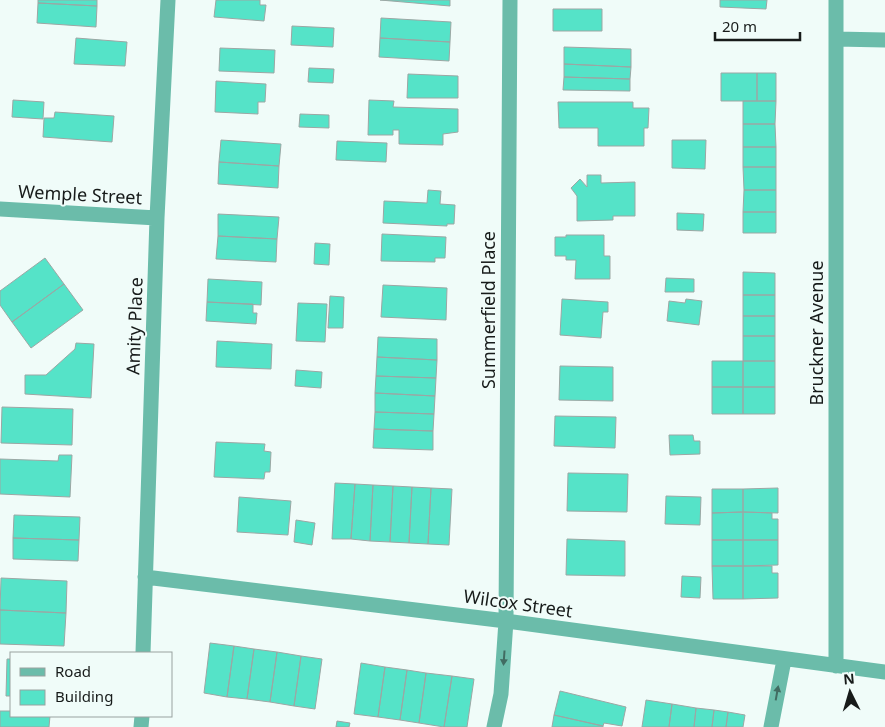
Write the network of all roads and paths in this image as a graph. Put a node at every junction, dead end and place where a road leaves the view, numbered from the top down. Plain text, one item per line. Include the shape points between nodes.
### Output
1 (168, 0) edge
2 (510, 0) edge
3 (836, 0) edge
4 (836, 39) junction
5 (885, 40) edge
6 (0, 209) edge
7 (157, 218) junction
8 (145, 577) junction
9 (506, 621) junction
10 (143, 652) edge
11 (784, 660) junction
12 (836, 666) junction
13 (885, 672) edge
14 (494, 727) edge
15 (771, 727) edge

1 - 7 street, Amity Place
2 - 9 street, Summerfield Place
3 - 4 street, Bruckner Avenue
4 - 5 street
4 - 12 street, Bruckner Avenue
6 - 7 street, Wemple Street
7 - 8 street, Amity Place
8 - 9 street, Wilcox Street
8 - 10 street, Amity Place
9 - 11 street, Wilcox Street
9 -> 14 street, Summerfield Place via 501,694
11 - 12 street, Wilcox Street
15 -> 11 street
12 - 13 street, Wilcox Street

